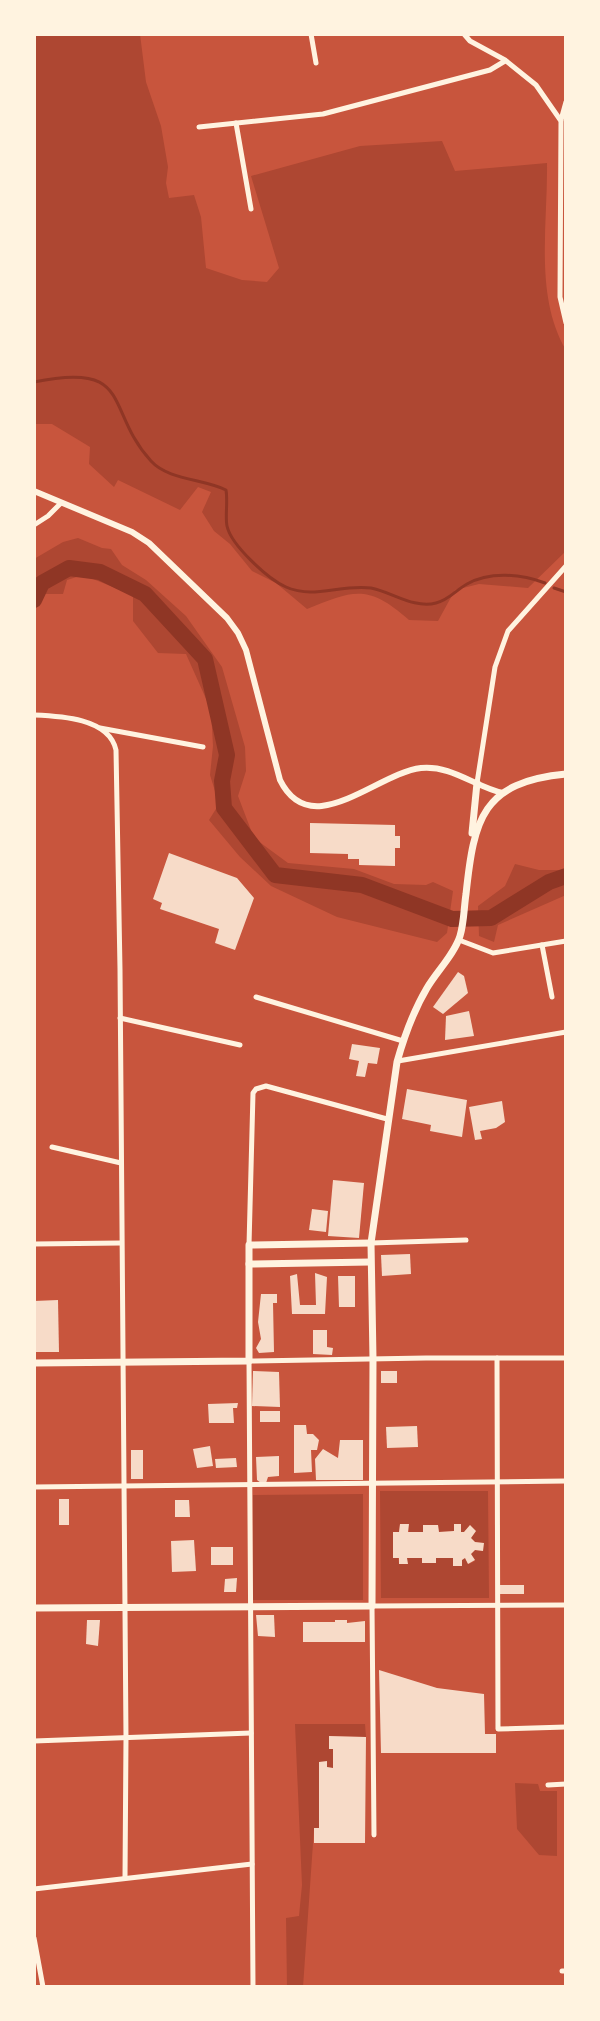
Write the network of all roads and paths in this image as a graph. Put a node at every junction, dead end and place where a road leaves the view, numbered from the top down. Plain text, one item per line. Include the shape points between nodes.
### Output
1 (311, 34) edge
2 (464, 34) edge
3 (505, 60) junction
4 (316, 63) dead end
5 (566, 102) edge
6 (561, 121) junction
7 (235, 123) junction
8 (199, 127) dead end
9 (251, 209) dead end
10 (566, 323) edge
11 (34, 491) edge
12 (61, 503) junction
13 (34, 525) edge
14 (566, 566) edge
15 (34, 715) edge
16 (95, 727) junction
17 (203, 747) dead end
18 (566, 774) edge
19 (477, 783) junction
20 (503, 793) junction
21 (471, 846) junction
22 (460, 937) junction
23 (566, 941) edge
24 (542, 945) junction
25 (256, 997) dead end
26 (552, 997) dead end
27 (120, 1018) junction
28 (566, 1032) edge
29 (403, 1041) junction
30 (240, 1045) dead end
31 (397, 1062) junction
32 (387, 1119) junction
33 (52, 1147) dead end
34 (121, 1163) junction
35 (466, 1240) dead end
36 (121, 1243) junction
37 (371, 1243) junction
38 (34, 1244) edge
39 (249, 1245) junction
40 (370, 1262) junction
41 (249, 1264) junction
42 (497, 1358) junction
43 (566, 1358) edge
44 (373, 1359) junction
45 (249, 1361) junction
46 (122, 1362) junction
47 (34, 1363) edge
48 (566, 1481) edge
49 (497, 1482) junction
50 (374, 1485) junction
51 (250, 1486) junction
52 (34, 1487) edge
53 (124, 1487) junction
54 (566, 1605) edge
55 (249, 1606) junction
56 (372, 1606) junction
57 (496, 1606) junction
58 (125, 1607) junction
59 (34, 1608) edge
60 (566, 1727) edge
61 (251, 1733) junction
62 (126, 1738) junction
63 (34, 1741) edge
64 (566, 1784) edge
65 (548, 1785) dead end
66 (374, 1835) dead end
67 (252, 1864) junction
68 (125, 1878) junction
69 (34, 1889) edge
70 (34, 1938) edge
71 (43, 1987) edge
72 (253, 1987) edge

1 - 4 street
2 - 3 street
3 - 6 street via 536,85
3 - 7 street via 490,70 323,114
5 - 6 street
6 - 10 street via 560,297
7 - 8 street
7 - 9 street
11 - 12 street
12 - 13 street
12 - 19 street via 149,543 227,618 246,650 280,780 297,801 310,806 339,803 389,778 424,768 451,771
14 - 19 street via 504,641
15 - 16 street
16 - 17 street
16 - 27 street via 109,735 116,750
18 - 20 main road via 528,780
19 - 20 street
19 - 21 main road
20 - 21 main road via 480,820
21 - 22 main road
22 - 24 street via 493,953
22 - 29 main road via 426,989
23 - 24 street
24 - 26 street
25 - 29 street
27 - 30 street
27 - 34 street
28 - 31 street
29 - 31 main road
31 - 32 main road
32 - 37 main road
32 - 39 street via 258,1087 253,1093
33 - 34 street
34 - 36 street
35 - 37 street
36 - 38 street
36 - 46 street
37 - 39 main road
37 - 40 main road
39 - 41 main road
40 - 41 main road
40 - 44 main road
41 - 45 main road
42 - 43 street
42 - 44 street
42 - 49 street
44 - 45 street
44 - 50 main road
45 - 46 main road
45 - 51 street
46 - 47 main road
46 - 53 street
48 - 49 street
49 - 50 street
49 - 57 street
50 - 51 street
50 - 56 main road
51 - 53 street
51 - 55 street
52 - 53 street
53 - 58 street
54 - 57 street
55 - 56 main road
55 - 58 main road
55 - 61 street
56 - 57 street
56 - 66 street
57 - 60 street via 498,1729
58 - 59 main road
58 - 62 street
61 - 62 street
61 - 67 street
62 - 63 street
62 - 68 street
64 - 65 street
67 - 68 street
67 - 72 street
68 - 69 street
70 - 71 street

